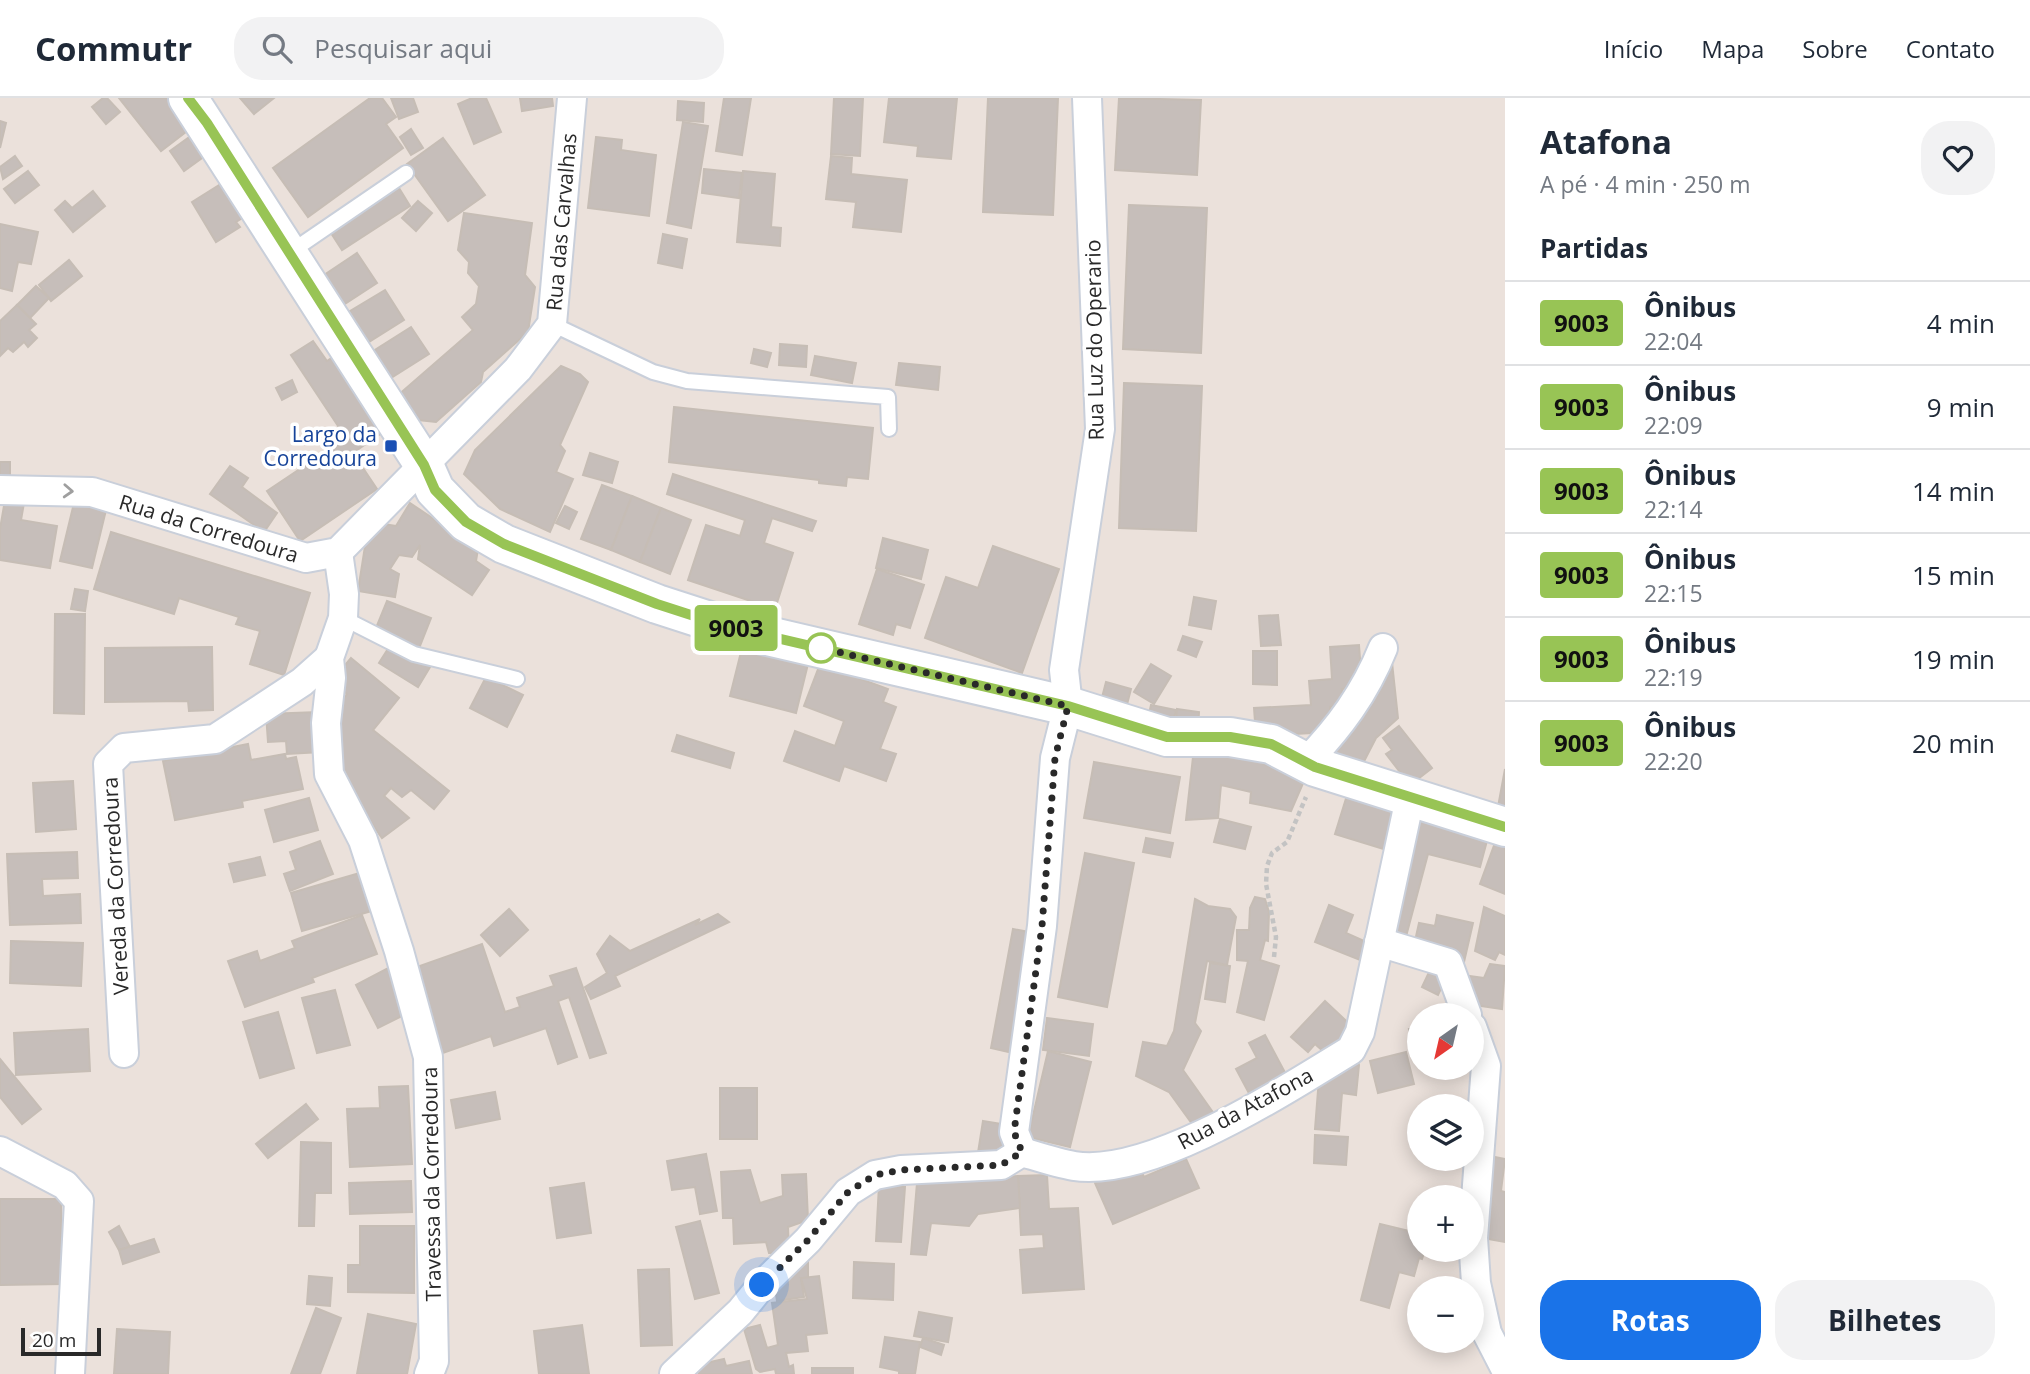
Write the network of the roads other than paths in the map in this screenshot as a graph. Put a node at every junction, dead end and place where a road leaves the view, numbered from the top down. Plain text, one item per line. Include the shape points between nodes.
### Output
1 (188, 98) edge
2 (572, 98) edge
3 (1087, 98) edge
4 (406, 173) dead end
5 (289, 253) junction
6 (552, 324) junction
7 (889, 429) dead end
8 (424, 465) junction
9 (0, 490) edge
10 (338, 552) junction
11 (343, 618) junction
12 (1383, 648) dead end
13 (329, 658) junction
14 (517, 679) dead end
15 (1068, 706) junction
16 (1312, 765) junction
17 (1410, 799) junction
18 (1505, 827) edge
19 (1379, 942) junction
20 (1463, 1003) edge
21 (124, 1053) dead end
22 (1484, 1060) edge
23 (0, 1151) edge
24 (1022, 1152) junction
25 (1505, 1368) edge
26 (70, 1374) edge
27 (429, 1374) edge
28 (674, 1374) edge

1 - 5 street
2 - 6 street, Rua das Carvalhas
3 - 15 street, Rua Luz do Operario via 1100,429 1064,670
4 - 5 lane
5 - 8 street
6 - 7 lane via 653,372 687,381 888,397
6 - 8 street, Rua das Carvalhas via 518,369
8 - 10 street
8 - 15 street via 435,490 466,522 504,544 657,604 725,626
9 -> 10 street, Rua da Corredoura via 92,492 306,558
10 - 11 street, Travessa da Corredoura
11 - 13 street, Travessa da Corredoura
11 - 14 lane via 414,654
12 - 16 street via 1371,679
13 - 21 street, Vereda da Corredoura via 302,682 215,739 124,748 108,764
13 - 27 street, Travessa da Corredoura via 329,774 363,840 428,1057 434,1362
15 - 16 street via 1167,737 1230,737 1271,744
15 - 24 street via 1055,758 1042,926 1014,1132
16 - 17 street
17 - 18 street
17 - 19 street, Rua da Atafona
19 - 20 street via 1448,964
19 - 24 street, Rua da Atafona via 1360,1032 1350,1050 1313,1073 1192,1141 1112,1165 1075,1166
22 - 25 street via 1473,1238 1476,1283 1487,1333
23 - 26 street via 65,1185 79,1201
24 - 28 street via 1001,1165 875,1175 848,1192 740,1312

